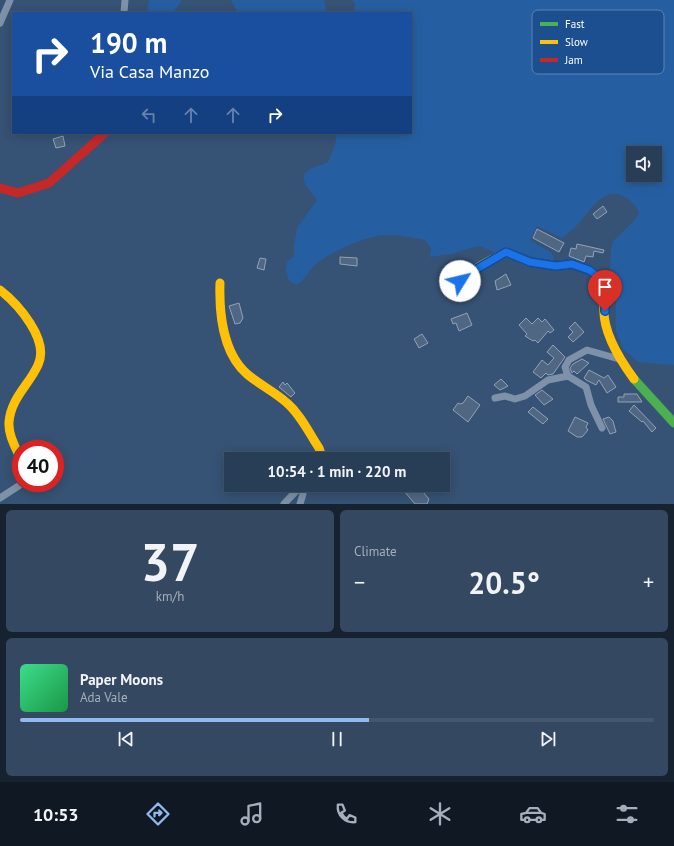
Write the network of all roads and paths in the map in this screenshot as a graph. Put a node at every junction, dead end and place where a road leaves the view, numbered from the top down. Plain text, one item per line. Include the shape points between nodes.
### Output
1 (10, 0) edge
2 (125, 0) edge
3 (124, 12) edge
4 (0, 23) edge
5 (104, 134) edge
6 (0, 188) edge
7 (220, 283) dead end
8 (457, 289) dead end
9 (0, 290) edge
10 (619, 359) junction
11 (568, 376) junction
12 (495, 398) dead end
13 (674, 423) edge
14 (602, 428) dead end
15 (15, 440) edge
16 (320, 452) edge
17 (12, 490) edge
18 (295, 492) edge
19 (303, 492) edge
20 (0, 498) edge
21 (284, 504) edge
22 (300, 504) edge

1 - 4 street
2 - 3 street
5 - 6 street via 49,183 18,193
7 - 16 street via 222,318 232,353 243,370 283,399 292,409
8 - 10 street via 460,281 506,252 530,262 556,266 572,264 589,270 612,286 604,302 605,320
9 - 15 street via 30,320 40,349 40,362 15,398 9,422
10 - 11 street via 587,350 568,360 565,367
10 - 13 street via 640,387
11 - 12 street via 548,380 515,399 505,396
11 - 14 street via 586,387
17 - 20 street
18 - 21 street
19 - 22 street

